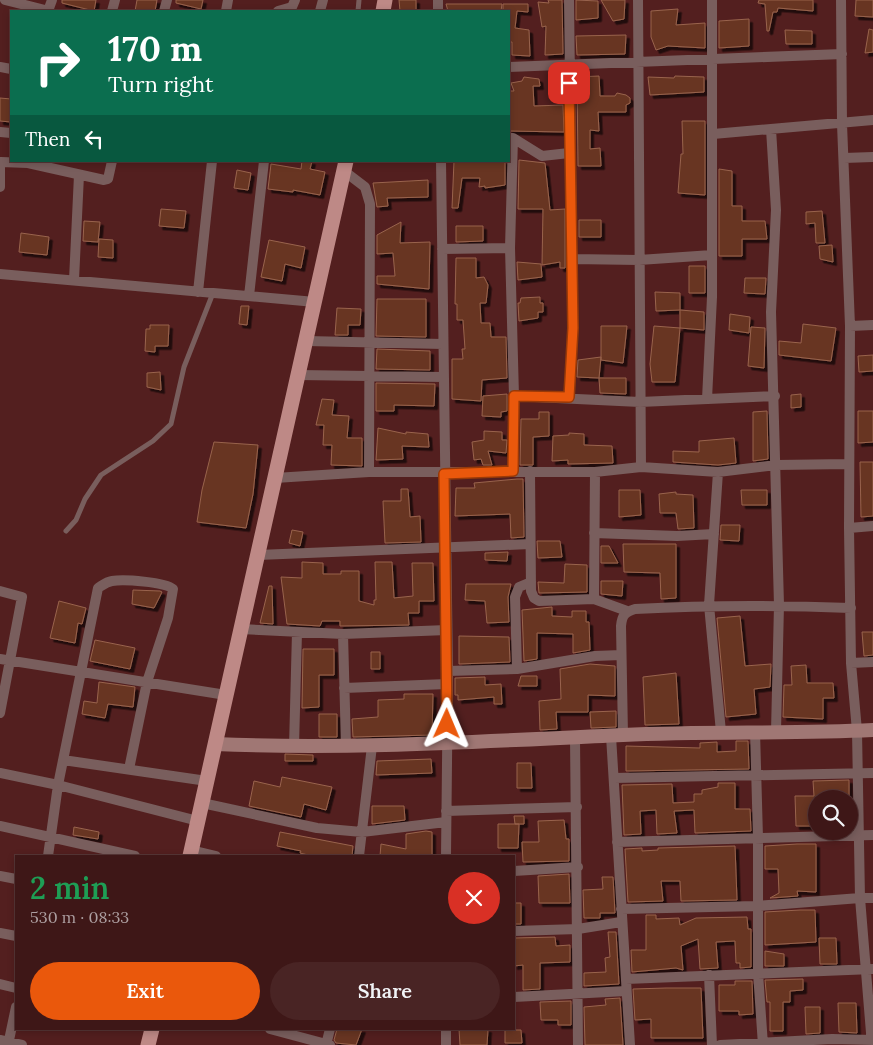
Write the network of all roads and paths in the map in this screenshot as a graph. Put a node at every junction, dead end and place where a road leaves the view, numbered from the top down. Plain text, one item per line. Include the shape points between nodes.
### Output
1 (5, 0) edge
2 (295, 0) edge
3 (438, 0) edge
4 (445, 0) edge
5 (569, 0) edge
6 (638, 0) edge
7 (712, 0) edge
8 (841, 0) edge
9 (21, 2) edge
10 (46, 10) edge
11 (282, 10) edge
12 (842, 54) junction
13 (713, 59) junction
14 (638, 62) junction
15 (569, 66) junction
16 (510, 67) edge
17 (873, 120) edge
18 (842, 124) junction
19 (771, 129) junction
20 (713, 134) junction
21 (511, 138) edge
22 (570, 153) junction
23 (873, 157) edge
24 (844, 158) junction
25 (1, 162) edge
26 (112, 162) edge
27 (212, 162) edge
28 (264, 162) edge
29 (441, 162) edge
30 (345, 166) edge
31 (79, 175) junction
32 (0, 187) edge
33 (510, 248) junction
34 (442, 249) junction
35 (712, 255) junction
36 (572, 259) junction
37 (639, 260) junction
38 (0, 274) edge
39 (74, 280) junction
40 (198, 292) junction
41 (213, 293) junction
42 (249, 296) junction
43 (315, 302) junction
44 (873, 325) edge
45 (850, 326) junction
46 (306, 341) junction
47 (369, 342) junction
48 (443, 344) junction
49 (298, 374) junction
50 (369, 375) junction
51 (443, 377) junction
52 (514, 396) junction
53 (774, 396) junction
54 (569, 397) junction
55 (707, 399) junction
56 (640, 402) junction
57 (848, 464) junction
58 (776, 465) junction
59 (640, 467) junction
60 (513, 471) junction
61 (530, 471) junction
62 (369, 472) junction
63 (595, 472) junction
64 (718, 472) junction
65 (444, 474) junction
66 (275, 478) junction
67 (873, 526) edge
68 (848, 528) junction
69 (66, 532) dead end
70 (594, 533) junction
71 (714, 534) junction
72 (530, 544) junction
73 (446, 547) junction
74 (258, 555) junction
75 (531, 582) junction
76 (0, 591) edge
77 (594, 599) junction
78 (709, 605) junction
79 (779, 605) junction
80 (851, 608) junction
81 (627, 611) junction
82 (241, 629) junction
83 (447, 630) junction
84 (297, 632) junction
85 (343, 634) junction
86 (621, 655) junction
87 (4, 659) edge
88 (873, 662) edge
89 (851, 663) junction
90 (518, 669) junction
91 (80, 671) junction
92 (448, 671) junction
93 (147, 682) junction
94 (448, 684) junction
95 (344, 688) junction
96 (226, 695) junction
97 (0, 713) edge
98 (873, 730) edge
99 (754, 731) junction
100 (776, 731) junction
101 (856, 731) junction
102 (720, 732) junction
103 (617, 735) junction
104 (576, 738) junction
105 (446, 743) junction
106 (215, 744) junction
107 (346, 746) junction
108 (372, 746) junction
109 (294, 747) junction
110 (63, 760) junction
111 (129, 770) junction
112 (873, 773) edge
113 (0, 774) edge
114 (858, 774) junction
115 (756, 776) junction
116 (614, 778) junction
117 (207, 781) junction
118 (58, 785) junction
119 (858, 790) edge
120 (202, 803) junction
121 (577, 807) junction
122 (446, 811) junction
123 (198, 821) junction
124 (446, 822) junction
125 (0, 826) edge
126 (362, 832) junction
127 (873, 835) edge
128 (858, 836) joint
129 (50, 837) junction
130 (808, 837) edge
131 (758, 838) junction
132 (617, 842) junction
133 (191, 853) edge
134 (48, 855) edge
135 (131, 855) edge
136 (208, 855) edge
137 (359, 855) edge
138 (446, 855) edge
139 (578, 867) junction
140 (515, 871) edge
141 (0, 876) edge
142 (15, 880) edge
143 (860, 898) junction
144 (873, 898) edge
145 (757, 906) junction
146 (621, 909) junction
147 (622, 922) junction
148 (578, 929) junction
149 (515, 931) edge
150 (0, 933) edge
151 (15, 936) edge
152 (869, 969) edge
153 (758, 973) junction
154 (709, 975) junction
155 (626, 979) junction
156 (0, 984) edge
157 (15, 988) edge
158 (626, 990) junction
159 (578, 993) junction
160 (515, 996) edge
161 (15, 1010) edge
162 (152, 1030) edge
163 (274, 1030) edge
164 (330, 1030) edge
165 (446, 1030) edge
166 (872, 1041) edge
167 (5, 1042) edge
168 (763, 1044) edge
169 (22, 1045) edge
170 (148, 1045) edge
171 (328, 1045) edge
172 (446, 1045) edge
173 (578, 1045) edge
174 (630, 1045) edge
175 (712, 1045) edge
176 (720, 1045) edge

1 - 9 street
2 - 11 street via 292,7
3 - 4 street
5 - 15 street
6 - 14 street
7 - 13 street
8 - 12 street
9 - 10 street
12 - 13 street
12 - 18 street
13 - 14 street
13 - 20 street
14 - 15 street
14 - 37 street
15 - 16 street
15 - 22 street
17 - 18 street
18 - 19 street
18 - 24 street
19 - 20 street
19 - 53 street via 776,210 771,312
20 - 35 street
21 - 22 street via 542,156
21 - 33 street
22 - 36 street
23 - 24 street
24 - 45 street
25 - 31 street via 28,163
25 - 32 street
26 - 31 street via 108,179
27 - 40 street
28 - 42 street
29 - 34 street
30 - 43 main road
30 - 47 street via 365,187 370,204
31 - 39 street
33 - 34 street
33 - 52 street
34 - 48 street
35 - 37 street
35 - 55 street
36 - 37 street
36 - 54 street
37 - 56 street
38 - 39 street
39 - 40 street
40 - 41 street
41 - 42 street
41 - 69 lane via 184,367 171,424 153,441 101,475
42 - 43 street
43 - 46 main road
44 - 45 street
45 - 57 street
46 - 47 street
46 - 49 main road
47 - 48 street
47 - 50 street
48 - 51 street
49 - 50 street
49 - 66 main road
50 - 51 street
50 - 62 street
51 - 65 street
52 - 54 street
52 - 60 street
53 - 55 street
53 - 58 street
54 - 56 street
55 - 56 street
56 - 59 street
57 - 58 street
57 - 68 street
58 - 64 street
58 - 79 street
59 - 63 street
59 - 64 street
60 - 61 street
60 - 65 street
61 - 63 street
61 - 72 street
62 - 65 street
62 - 66 street
63 - 70 street
64 - 71 street
65 - 73 street
66 - 74 main road
67 - 68 street
68 - 80 street
70 - 71 street
70 - 77 street
71 - 78 street
72 - 73 street
72 - 75 street
73 - 74 street
73 - 83 street
74 - 82 main road
75 - 77 street via 534,598 539,601
75 - 90 street via 519,587 515,597
76 - 87 street via 22,597
77 - 81 street
78 - 79 street
78 - 81 street
78 - 102 street
79 - 80 street
79 - 100 street
80 - 89 street
81 - 86 street via 622,617
82 - 84 street
82 - 96 main road
83 - 85 street
83 - 92 street
84 - 85 street
84 - 109 street
85 - 95 street
86 - 90 street via 595,656
86 - 103 street
87 - 91 street
87 - 97 street
88 - 89 street
89 - 101 street
90 - 92 street
91 - 93 street
91 - 93 street via 98,588 113,580 168,585 173,589 168,618
91 - 110 street
92 - 94 street
93 - 96 street
93 - 111 street
94 - 95 street
94 - 105 street
95 - 107 street
96 - 106 main road
98 - 101 street
99 - 100 street
99 - 102 street
99 - 115 street
100 - 101 street
101 - 114 street
102 - 103 street
103 - 104 street
103 - 116 street
104 - 105 street
104 - 121 street
105 - 108 street
105 - 122 street
106 - 109 street
106 - 117 main road
107 - 108 street
107 - 109 street
108 - 126 street
110 - 111 street
110 - 118 street
111 - 117 street
112 - 114 street
113 - 118 street
114 - 115 street
114 - 119 street
115 - 116 street
115 - 131 street
116 - 132 street
117 - 120 main road
118 - 123 street
118 - 129 street
120 - 123 main road
120 - 126 street via 317,828
121 - 122 street
121 - 139 street
122 - 124 street
123 - 133 main road
124 - 126 street
124 - 138 street
125 - 129 street
126 - 137 street
127 - 128 street
128 - 143 street
129 - 134 street
129 - 135 street
130 - 131 street
131 - 132 street
131 - 145 street
132 - 146 street
133 - 136 street
139 - 140 street
139 - 148 street
141 - 142 street
143 - 144 street
143 - 145 street
143 - 152 street
145 - 146 street
145 - 153 street
146 - 147 street
147 - 148 street
147 - 155 street
148 - 149 street
148 - 159 street
150 - 151 street
152 - 153 street
152 - 166 street
153 - 154 street
153 - 168 street
154 - 155 street
154 - 175 street
155 - 158 street
156 - 157 street
158 - 159 street
158 - 174 street
159 - 160 street
159 - 173 street
161 - 167 street
162 - 170 main road
163 - 171 street
164 - 171 street
165 - 172 street
166 - 168 street via 832,1039
167 - 169 street
168 - 176 street

